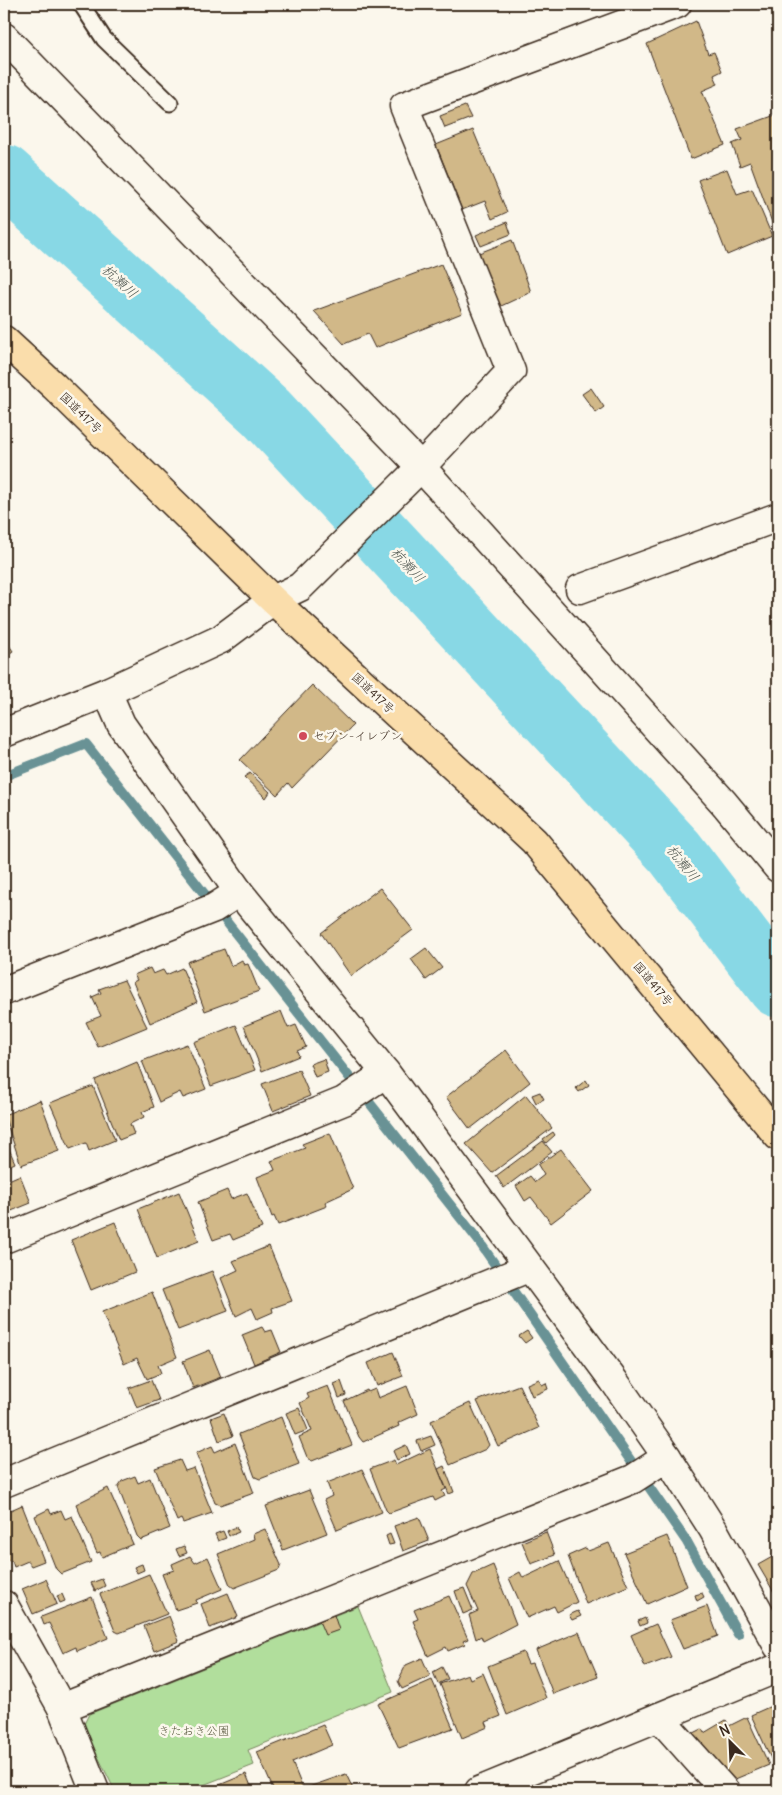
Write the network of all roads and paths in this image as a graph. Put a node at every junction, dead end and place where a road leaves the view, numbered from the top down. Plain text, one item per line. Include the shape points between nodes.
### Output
1 (81, 4) edge
2 (678, 4) edge
3 (4, 37) edge
4 (170, 103) dead end
5 (4, 340) edge
6 (418, 470) junction
7 (778, 517) edge
8 (580, 589) dead end
9 (273, 600) junction
10 (107, 692) junction
11 (4, 733) edge
12 (778, 868) edge
13 (227, 900) junction
14 (4, 991) edge
15 (382, 1076) junction
16 (778, 1136) edge
17 (4, 1239) edge
18 (523, 1270) junction
19 (651, 1467) junction
20 (4, 1483) edge
21 (4, 1606) edge
22 (778, 1646) edge
23 (778, 1668) edge
24 (62, 1708) junction
25 (659, 1717) junction
26 (95, 1791) edge
27 (479, 1791) edge
28 (726, 1791) edge

1 - 4 lane via 104,39
2 - 6 street via 404,106 511,371
3 - 6 street
5 - 9 highway, 国道417号
6 - 9 street via 300,587
6 - 12 street via 724,803
7 - 8 street
9 - 10 street via 221,639
9 - 16 highway, 国道417号 via 534,841
10 - 11 street
10 - 13 street via 121,724
13 - 14 street
13 - 15 street
15 - 17 street via 348,1098
15 - 18 street
18 - 19 street via 614,1381
18 - 20 street
19 - 22 street via 713,1529
19 - 24 street
21 - 24 street
23 - 25 street
24 - 26 street
25 - 27 street
25 - 28 street

